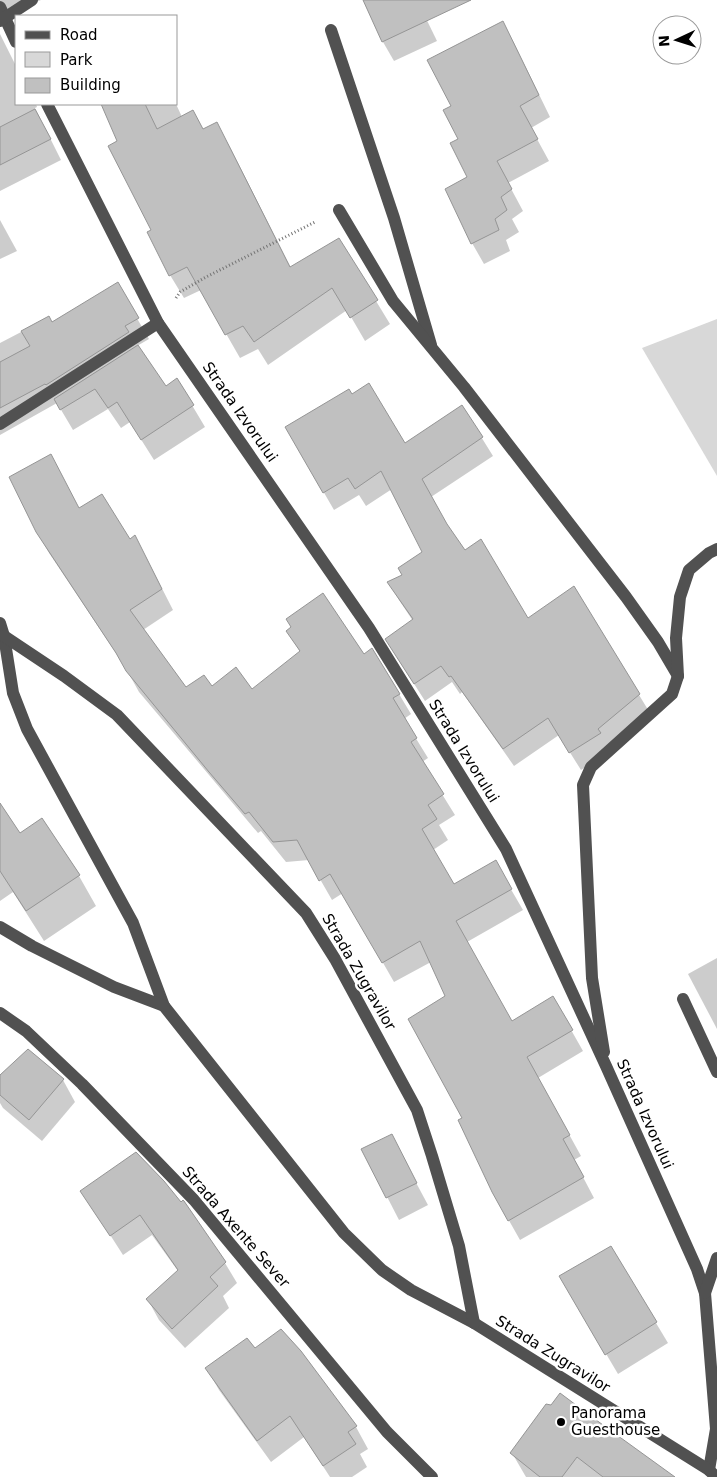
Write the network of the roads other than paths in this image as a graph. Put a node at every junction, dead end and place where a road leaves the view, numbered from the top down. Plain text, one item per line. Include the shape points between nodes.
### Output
1 (32, 0) edge
2 (1, 15) edge
3 (331, 30) dead end
4 (15, 40) edge
5 (49, 105) edge
6 (339, 210) road end
7 (158, 323) junction
8 (432, 349) junction
9 (0, 424) edge
10 (717, 549) edge
11 (0, 623) edge
12 (4, 636) junction
13 (678, 676) junction
14 (0, 927) edge
15 (683, 999) dead end
16 (164, 1006) junction
17 (0, 1013) edge
18 (606, 1066) junction
19 (717, 1072) edge
20 (717, 1258) edge
21 (706, 1293) junction
22 (474, 1323) junction
23 (712, 1473) edge
24 (432, 1477) edge

1 - 2 street
2 - 4 street
3 - 8 street via 394,218
5 - 7 street, Strada Izvorului
6 - 8 street via 393,301
7 - 9 street
7 - 18 street, Strada Izvorului via 368,628 506,849
8 - 13 street via 626,597
10 - 13 street via 709,552 690,570 680,598 676,638
11 - 12 street, Strada Zugravilor
12 - 16 street, Strada Zugravilor via 14,693 27,729 133,923
12 - 22 street, Strada Zugravilor via 117,715 306,913 335,959 417,1110 459,1246
13 - 18 street via 672,694 591,766 583,785 592,978
14 - 16 street via 114,987
15 - 19 street
16 - 22 street, Strada Zugravilor via 344,1233 382,1270 411,1290
17 - 24 street, Strada Axente Sever via 26,1031 82,1084 194,1200 387,1432
18 - 21 street, Strada Izvorului
20 - 21 street
21 - 23 street, Strada Izvorului via 716,1429
22 - 23 street, Strada Zugravilor

